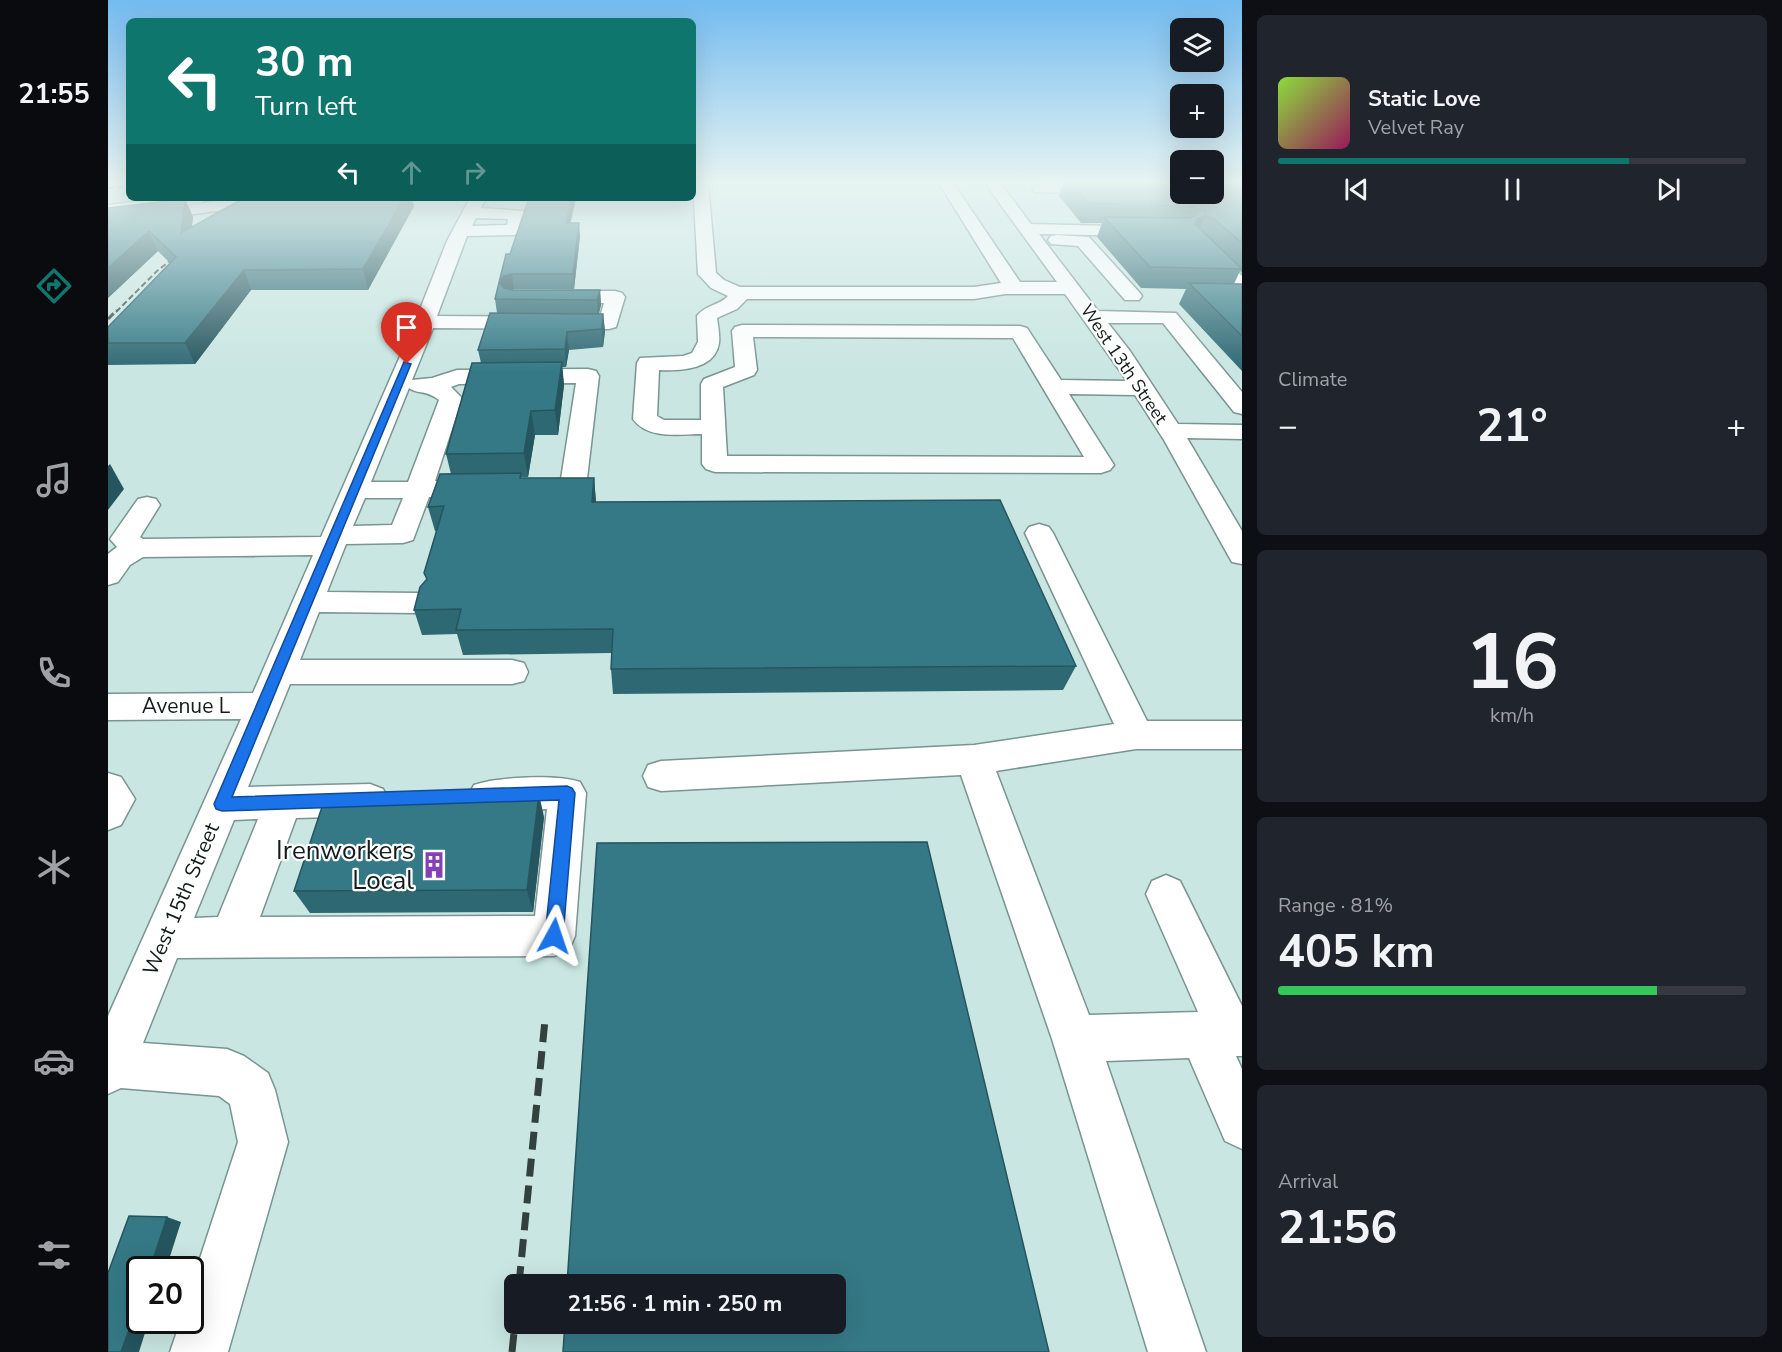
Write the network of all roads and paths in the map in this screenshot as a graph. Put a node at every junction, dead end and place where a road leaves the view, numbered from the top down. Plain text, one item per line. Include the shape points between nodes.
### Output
1 (457, 246) edge
2 (704, 246) edge
3 (987, 246) edge
4 (1040, 246) edge
5 (1088, 246) edge
6 (1199, 246) edge
7 (1014, 288) junction
8 (1075, 292) junction
9 (739, 293) junction
10 (1238, 294) edge
11 (1132, 296) junction
12 (536, 297) edge
13 (1154, 297) edge
14 (1094, 317) junction
15 (425, 322) junction
16 (398, 385) junction
17 (434, 385) junction
18 (1054, 387) junction
19 (1142, 388) junction
20 (1242, 407) edge
21 (713, 427) junction
22 (1170, 431) junction
23 (1242, 432) edge
24 (354, 490) junction
25 (418, 490) junction
26 (147, 505) dead end
27 (1039, 532) dead end
28 (332, 541) junction
29 (137, 548) junction
30 (1242, 555) edge
31 (108, 575) edge
32 (307, 602) junction
33 (417, 603) edge
34 (278, 672) junction
35 (512, 672) dead end
36 (264, 706) junction
37 (108, 707) edge
38 (1136, 735) junction
39 (1242, 735) edge
40 (974, 760) junction
41 (661, 776) dead end
42 (108, 788) edge
43 (449, 797) edge
44 (401, 798) edge
45 (283, 802) junction
46 (222, 804) junction
47 (108, 813) edge
48 (1166, 894) dead end
49 (231, 937) junction
50 (165, 938) junction
51 (1225, 1034) edge
52 (1075, 1039) junction
53 (109, 1067) edge
54 (1242, 1124) edge
55 (199, 1352) edge
56 (1177, 1352) edge

1 - 15 street, West 15th Street
2 - 9 street via 706,274 718,285
3 - 7 street
4 - 8 street, West 13th Street
5 - 11 street
6 - 10 street
7 - 8 street
7 - 9 street via 974,293
8 - 11 street
8 - 14 street, West 13th Street
9 - 21 street via 732,304 707,316 708,346 704,354 685,363 648,363 645,419 659,427
11 - 13 street
12 - 15 street via 615,297 609,323
14 - 19 street, West 13th Street
14 - 20 street via 1169,317
15 - 16 street, West 15th Street
16 - 17 street
16 - 24 street, West 15th Street
17 - 25 street via 451,398
17 - 25 street via 457,377 588,376 573,487
18 - 19 street
18 - 21 street via 1020,332 742,331 746,370 711,384
18 - 21 street via 1101,465 715,464
19 - 22 street, West 13th Street
22 - 23 street
22 - 30 street, West 13th Street
24 - 25 street
24 - 28 street, West 15th Street
25 - 28 street via 404,534
26 - 29 street via 123,539
27 - 38 street
28 - 29 street
28 - 32 street, West 15th Street
29 - 31 street via 120,558
32 - 33 street
32 - 34 street, West 15th Street
34 - 35 street
34 - 36 street, West 15th Street
36 - 37 street, Avenue L
36 - 46 street, West 15th Street
38 - 39 street
38 - 40 street
40 - 41 street
40 - 52 street
42 - 47 street via 116,799
43 - 49 street via 567,793 554,936
44 - 45 street
45 - 46 street
45 - 49 street
46 - 50 street, West 15th Street
48 - 51 street
49 - 50 street
50 - 53 street, West 15th Street
51 - 52 street
51 - 54 street
52 - 56 street
53 - 55 street via 227,1073 251,1090 263,1142

